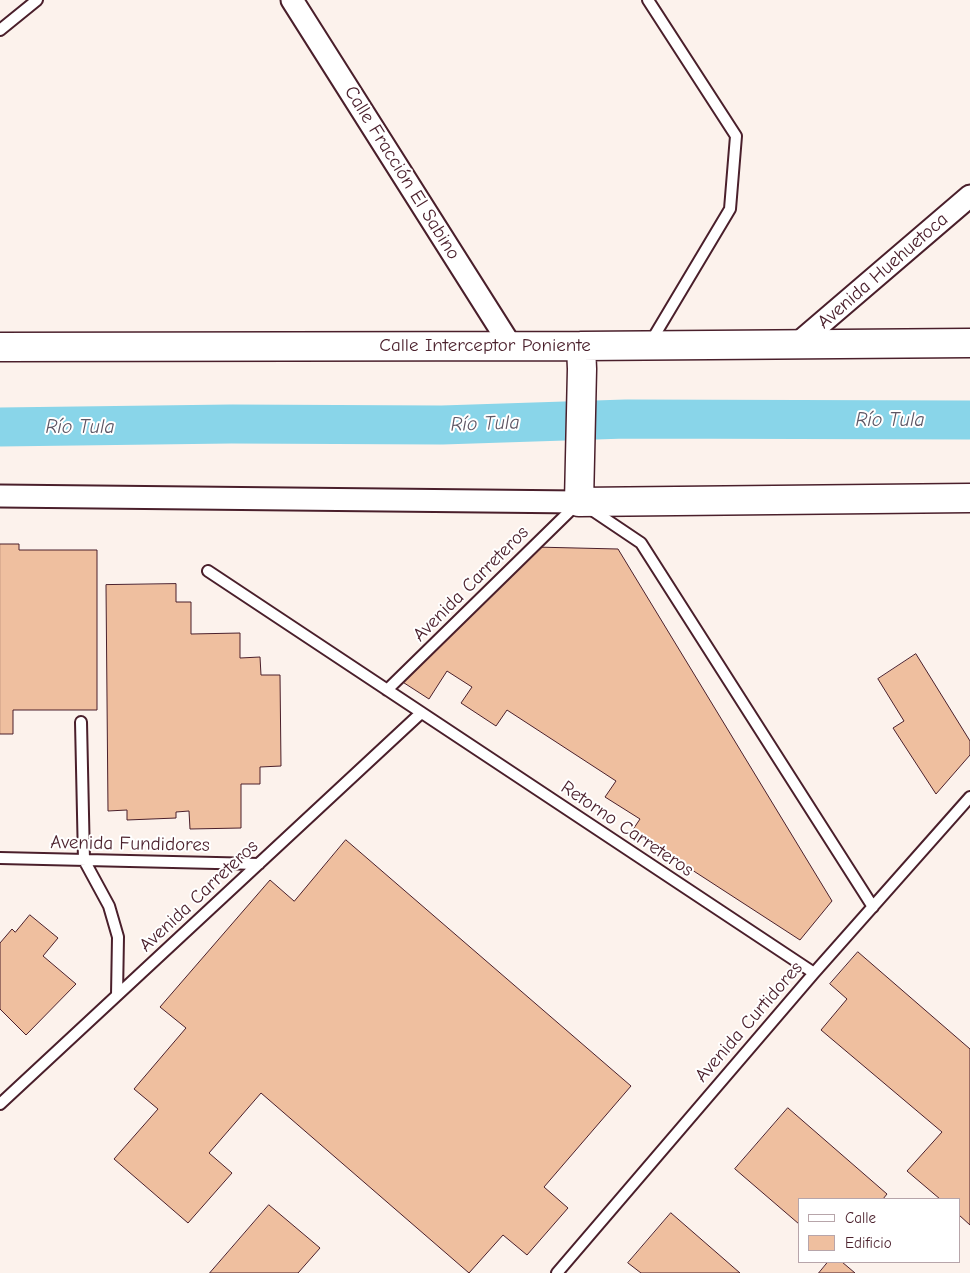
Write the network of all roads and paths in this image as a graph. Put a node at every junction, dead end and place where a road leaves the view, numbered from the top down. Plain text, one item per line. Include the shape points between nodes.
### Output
1 (37, 0) edge
2 (292, 0) edge
3 (648, 0) edge
4 (0, 30) edge
5 (970, 196) edge
6 (970, 344) edge
7 (511, 346) junction
8 (648, 346) junction
9 (796, 346) junction
10 (0, 347) edge
11 (581, 358) junction
12 (580, 494) junction
13 (0, 496) edge
14 (970, 498) edge
15 (208, 571) dead end
16 (387, 690) junction
17 (421, 713) junction
18 (81, 722) dead end
19 (970, 797) edge
20 (0, 858) edge
21 (84, 860) junction
22 (259, 864) junction
23 (872, 907) junction
24 (814, 973) junction
25 (117, 995) junction
26 (0, 1104) edge
27 (557, 1273) edge

1 - 4 lane
2 - 7 street, Calle Fracción El Sabino
3 - 8 lane via 736,136 730,209
5 - 9 street, Avenida Huehuetoca
6 - 9 main road, Calle Interceptor Poniente
7 - 10 main road, Calle Interceptor Poniente
7 - 11 main road, Calle Interceptor Poniente
8 - 9 main road, Calle Interceptor Poniente
8 - 11 main road, Calle Interceptor Poniente
11 - 12 main road
12 - 13 street
12 - 14 main road
12 - 16 lane, Avenida Carreteros
12 - 23 lane via 641,543
15 - 16 lane, Retorno Carreteros
16 - 17 lane, Retorno Carreteros
17 - 22 lane, Avenida Carreteros
17 - 24 lane, Retorno Carreteros
18 - 21 lane
19 - 23 lane, Avenida Curtidores
20 - 21 lane, Avenida Fundidores
21 - 22 lane, Avenida Fundidores
21 - 25 lane via 109,906 118,937
22 - 25 lane, Avenida Carreteros
23 - 24 lane, Avenida Curtidores
24 - 27 lane, Avenida Curtidores
25 - 26 lane, Avenida Carreteros

